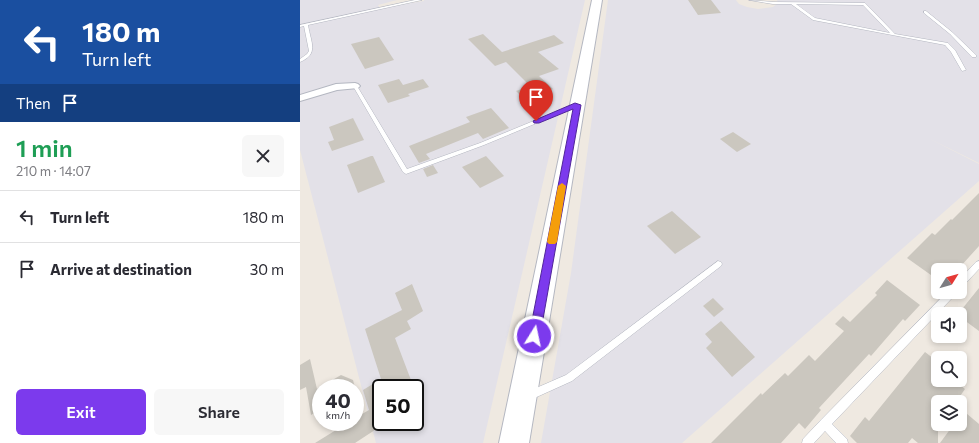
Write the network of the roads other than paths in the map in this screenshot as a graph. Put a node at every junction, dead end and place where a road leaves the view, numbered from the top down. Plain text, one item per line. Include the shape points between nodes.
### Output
1 (420, 0) edge
2 (597, 0) edge
3 (751, 0) edge
4 (793, 4) junction
5 (925, 12) dead end
6 (306, 25) junction
7 (300, 26) edge
8 (894, 35) junction
9 (961, 43) junction
10 (946, 44) junction
11 (974, 56) dead end
12 (300, 61) edge
13 (964, 70) dead end
14 (355, 86) joint
15 (300, 98) edge
16 (578, 105) junction
17 (718, 264) dead end
18 (979, 264) edge
19 (967, 277) edge
20 (945, 299) edge
21 (523, 398) junction
22 (825, 424) junction
23 (514, 443) edge
24 (807, 443) edge
25 (843, 443) edge

1 - 6 lane
2 - 16 main road
3 - 4 lane
4 - 8 lane via 814,19
4 - 8 lane via 864,4
5 - 9 lane
6 - 7 lane
6 - 12 lane via 312,51
8 - 10 lane
9 - 10 lane
9 - 11 lane
10 - 13 lane
14 - 15 street via 336,87
14 - 16 lane via 406,172
16 - 21 main road
17 - 21 lane via 569,378
18 - 19 lane
20 - 22 lane
21 - 23 main road
22 - 24 lane
22 - 25 lane

